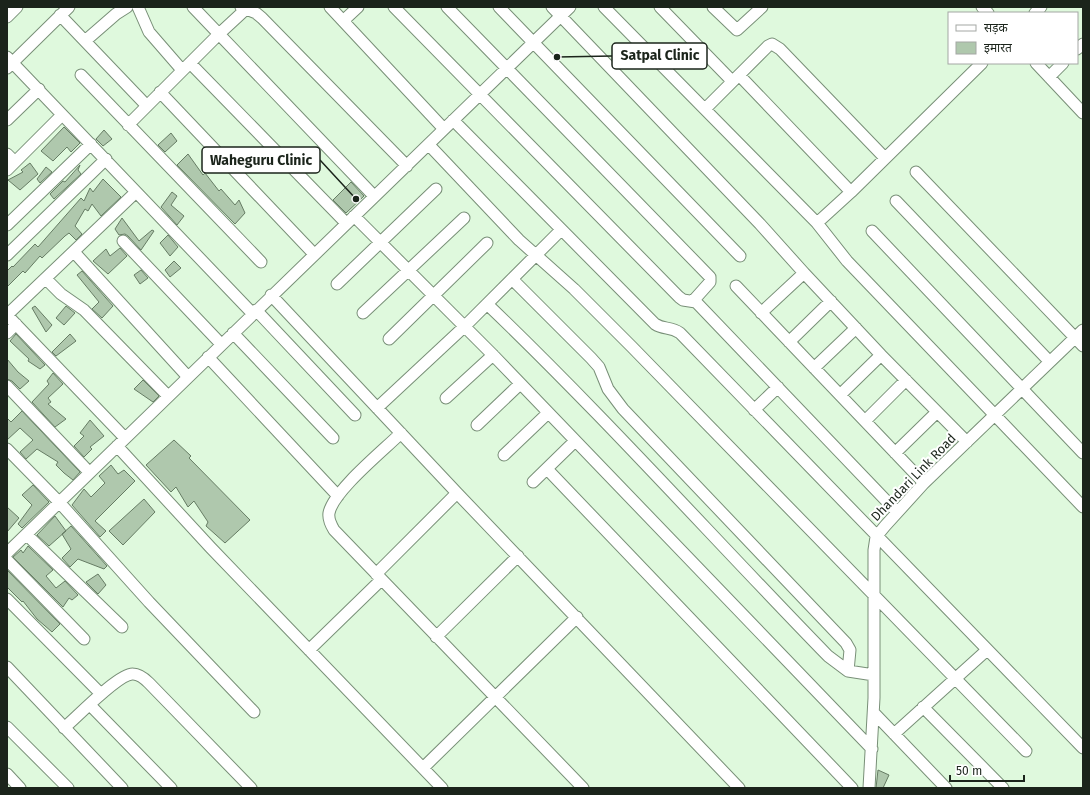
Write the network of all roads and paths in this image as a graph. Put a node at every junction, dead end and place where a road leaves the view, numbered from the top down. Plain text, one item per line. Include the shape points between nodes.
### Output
1 (16, 7) edge
2 (127, 7) edge
3 (138, 7) edge
4 (193, 7) edge
5 (330, 7) edge
6 (358, 7) edge
7 (394, 7) edge
8 (447, 7) edge
9 (499, 7) edge
10 (552, 7) edge
11 (570, 7) edge
12 (604, 7) edge
13 (660, 7) edge
14 (713, 7) edge
15 (762, 7) edge
16 (244, 8) edge
17 (65, 11) edge
18 (7, 16) edge
19 (560, 16) junction
20 (343, 21) junction
21 (219, 34) junction
22 (85, 41) junction
23 (534, 43) junction
24 (9, 63) edge
25 (981, 64) edge
26 (1037, 64) edge
27 (1062, 64) edge
28 (186, 67) junction
29 (507, 67) junction
30 (81, 75) dead end
31 (1049, 77) junction
32 (736, 78) junction
33 (39, 90) junction
34 (160, 92) junction
35 (479, 95) junction
36 (147, 106) junction
37 (705, 109) junction
38 (1082, 109) edge
39 (62, 115) junction
40 (7, 120) edge
41 (453, 120) junction
42 (128, 125) junction
43 (444, 129) junction
44 (91, 144) junction
45 (429, 145) junction
46 (7, 154) edge
47 (885, 158) junction
48 (106, 160) junction
49 (11, 166) edge
50 (407, 166) junction
51 (916, 172) dead end
52 (436, 189) dead end
53 (136, 192) junction
54 (851, 192) junction
55 (374, 196) junction
56 (896, 201) dead end
57 (464, 218) dead end
58 (350, 220) junction
59 (817, 223) junction
60 (7, 225) edge
61 (561, 230) junction
62 (872, 231) dead end
63 (123, 241) dead end
64 (381, 242) junction
65 (487, 243) dead end
66 (74, 252) junction
67 (314, 254) junction
68 (535, 254) junction
69 (7, 255) edge
70 (740, 256) dead end
71 (261, 262) dead end
72 (409, 270) junction
73 (804, 273) junction
74 (46, 279) junction
75 (512, 279) junction
76 (337, 284) dead end
77 (736, 286) dead end
78 (271, 295) junction
79 (433, 295) junction
80 (693, 301) junction
81 (831, 301) junction
82 (487, 304) junction
83 (254, 312) junction
84 (363, 313) dead end
85 (761, 313) junction
86 (7, 315) edge
87 (16, 324) junction
88 (465, 326) junction
89 (856, 328) junction
90 (7, 333) edge
91 (233, 333) junction
92 (1079, 334) edge
93 (389, 339) dead end
94 (789, 342) junction
95 (222, 344) junction
96 (1083, 346) edge
97 (493, 355) junction
98 (881, 355) junction
99 (208, 358) junction
100 (1049, 361) junction
101 (814, 368) junction
102 (188, 377) junction
103 (906, 380) junction
104 (520, 384) junction
105 (7, 386) edge
106 (778, 387) junction
107 (1022, 388) junction
108 (840, 395) junction
109 (168, 396) junction
110 (446, 398) dead end
111 (377, 408) junction
112 (754, 410) junction
113 (937, 412) junction
114 (548, 413) junction
115 (995, 413) junction
116 (355, 415) dead end
117 (864, 421) junction
118 (477, 425) dead end
119 (401, 433) junction
120 (333, 438) dead end
121 (121, 442) junction
122 (575, 442) junction
123 (967, 442) junction
124 (7, 449) edge
125 (895, 453) junction
126 (1083, 453) edge
127 (504, 455) dead end
128 (547, 469) junction
129 (90, 472) junction
130 (533, 482) dead end
131 (924, 483) junction
132 (457, 493) junction
133 (338, 496) junction
134 (59, 502) junction
135 (1083, 507) edge
136 (897, 512) junction
137 (27, 535) junction
138 (876, 537) junction
139 (7, 553) edge
140 (518, 556) junction
141 (7, 560) edge
142 (378, 577) junction
143 (874, 597) junction
144 (7, 598) edge
145 (577, 617) junction
146 (122, 627) dead end
147 (436, 638) junction
148 (84, 639) dead end
149 (309, 650) junction
150 (987, 650) junction
151 (7, 667) edge
152 (848, 671) junction
153 (874, 675) junction
154 (954, 679) junction
155 (101, 694) junction
156 (495, 697) junction
157 (90, 704) junction
158 (923, 707) junction
159 (254, 712) dead end
160 (874, 713) junction
161 (7, 726) edge
162 (64, 728) junction
163 (894, 734) junction
164 (1083, 748) edge
165 (872, 749) junction
166 (1026, 751) dead end
167 (423, 768) junction
168 (7, 774) edge
169 (166, 786) edge
170 (20, 788) edge
171 (68, 788) edge
172 (122, 788) edge
173 (251, 788) edge
174 (442, 788) edge
175 (583, 788) edge
176 (739, 788) edge
177 (852, 788) edge
178 (869, 788) edge
179 (946, 788) edge
180 (1003, 788) edge

1 - 18 street
2 - 22 street
3 - 28 street via 149,32
4 - 21 street
5 - 20 street
6 - 20 street
7 - 35 street
8 - 29 street
9 - 23 street
10 - 19 street
11 - 19 street
12 - 37 street
13 - 32 street
14 - 15 street via 737,30
16 - 21 street
16 - 50 street via 262,18
17 - 22 street
17 - 24 street
19 - 23 street
19 - 73 street via 750,213
20 - 43 street
21 - 28 street
21 - 55 street
22 - 36 street
23 - 29 street
23 - 70 street
24 - 33 street
25 - 47 street
26 - 31 street
27 - 31 street
28 - 34 street
28 - 58 street
29 - 35 street
29 - 80 street via 710,277 710,282
30 - 42 street
31 - 38 street
32 - 37 street
32 - 47 street via 768,46 776,45
32 - 54 street
33 - 39 street
33 - 40 street
34 - 36 street
34 - 67 street
35 - 41 street
35 - 80 street via 564,178 679,297
36 - 42 street
37 - 59 street
39 - 44 street
39 - 49 street
41 - 43 street
41 - 61 street
42 - 71 street
43 - 45 street
44 - 48 street
44 - 60 street
45 - 50 street
45 - 68 street
46 - 49 street
47 - 54 street
48 - 53 street
48 - 69 street
50 - 55 street
51 - 92 street
52 - 64 street
53 - 66 street
53 - 83 street
54 - 59 street
55 - 58 street
56 - 100 street
57 - 72 street
58 - 64 street
58 - 67 street
59 - 115 street via 847,260
61 - 68 street
61 - 112 street via 655,324 680,333
62 - 107 street
63 - 95 street
64 - 72 street
64 - 76 street
65 - 79 street
66 - 74 street
66 - 102 street
67 - 78 street
68 - 75 street
68 - 143 street via 632,348
72 - 79 street
72 - 84 street
73 - 81 street
73 - 85 street
74 - 86 street
74 - 109 street via 61,294 84,310
75 - 82 street
75 - 152 street via 599,367 608,389 623,409 846,643 850,650
77 - 85 street
78 - 83 street
78 - 111 street
79 - 88 street
79 - 93 street
80 - 106 street
81 - 89 street
81 - 94 street
82 - 88 street
82 - 152 street via 627,445 828,656
83 - 91 street
83 - 116 street
85 - 94 street
86 - 87 street
87 - 90 street
87 - 121 street
88 - 97 street
88 - 111 street
89 - 98 street
89 - 101 street
91 - 95 street
91 - 120 street
92 - 96 street
92 - 100 street, Dhandari Link Road
94 - 101 street
95 - 99 street
97 - 104 street
97 - 110 street
98 - 103 street
98 - 108 street
99 - 102 street
99 - 133 street
100 - 107 street, Dhandari Link Road
101 - 108 street
102 - 109 street
103 - 113 street
103 - 117 street
104 - 114 street
104 - 118 street
105 - 129 street
106 - 112 street
106 - 136 street
107 - 115 street, Dhandari Link Road
107 - 126 street
108 - 117 street
109 - 121 street
111 - 119 street
112 - 138 street
113 - 123 street
113 - 125 street
114 - 122 street
114 - 127 street
115 - 123 street, Dhandari Link Road
115 - 135 street
117 - 125 street
119 - 132 street
119 - 133 street
121 - 129 street
121 - 149 street via 211,548
122 - 128 street
122 - 165 street
123 - 131 street, Dhandari Link Road
124 - 134 street
125 - 131 street
128 - 130 street
128 - 177 street
129 - 134 street
131 - 136 street, Dhandari Link Road
132 - 140 street
132 - 142 street
133 - 142 street via 329,513 329,521 334,530
134 - 137 street
134 - 159 street via 149,602
136 - 138 street, Dhandari Link Road
137 - 139 street
137 - 146 street
138 - 143 street, Dhandari Link Road
138 - 150 street
140 - 145 street
140 - 147 street
141 - 148 street
142 - 147 street
142 - 149 street
143 - 153 street, Dhandari Link Road
143 - 154 street
144 - 155 street
145 - 156 street
145 - 176 street
147 - 156 street
149 - 167 street
150 - 154 street
150 - 164 street
151 - 162 street
152 - 153 street
153 - 160 street, Dhandari Link Road
154 - 158 street
154 - 166 street
155 - 157 street
155 - 173 street via 122,678 132,674 143,677
156 - 167 street
156 - 175 street
157 - 162 street
157 - 169 street
158 - 163 street
158 - 180 street
160 - 163 street
160 - 165 street, Dhandari Link Road
161 - 171 street
162 - 172 street
163 - 179 street
165 - 178 street, Dhandari Link Road
167 - 174 street
168 - 170 street

